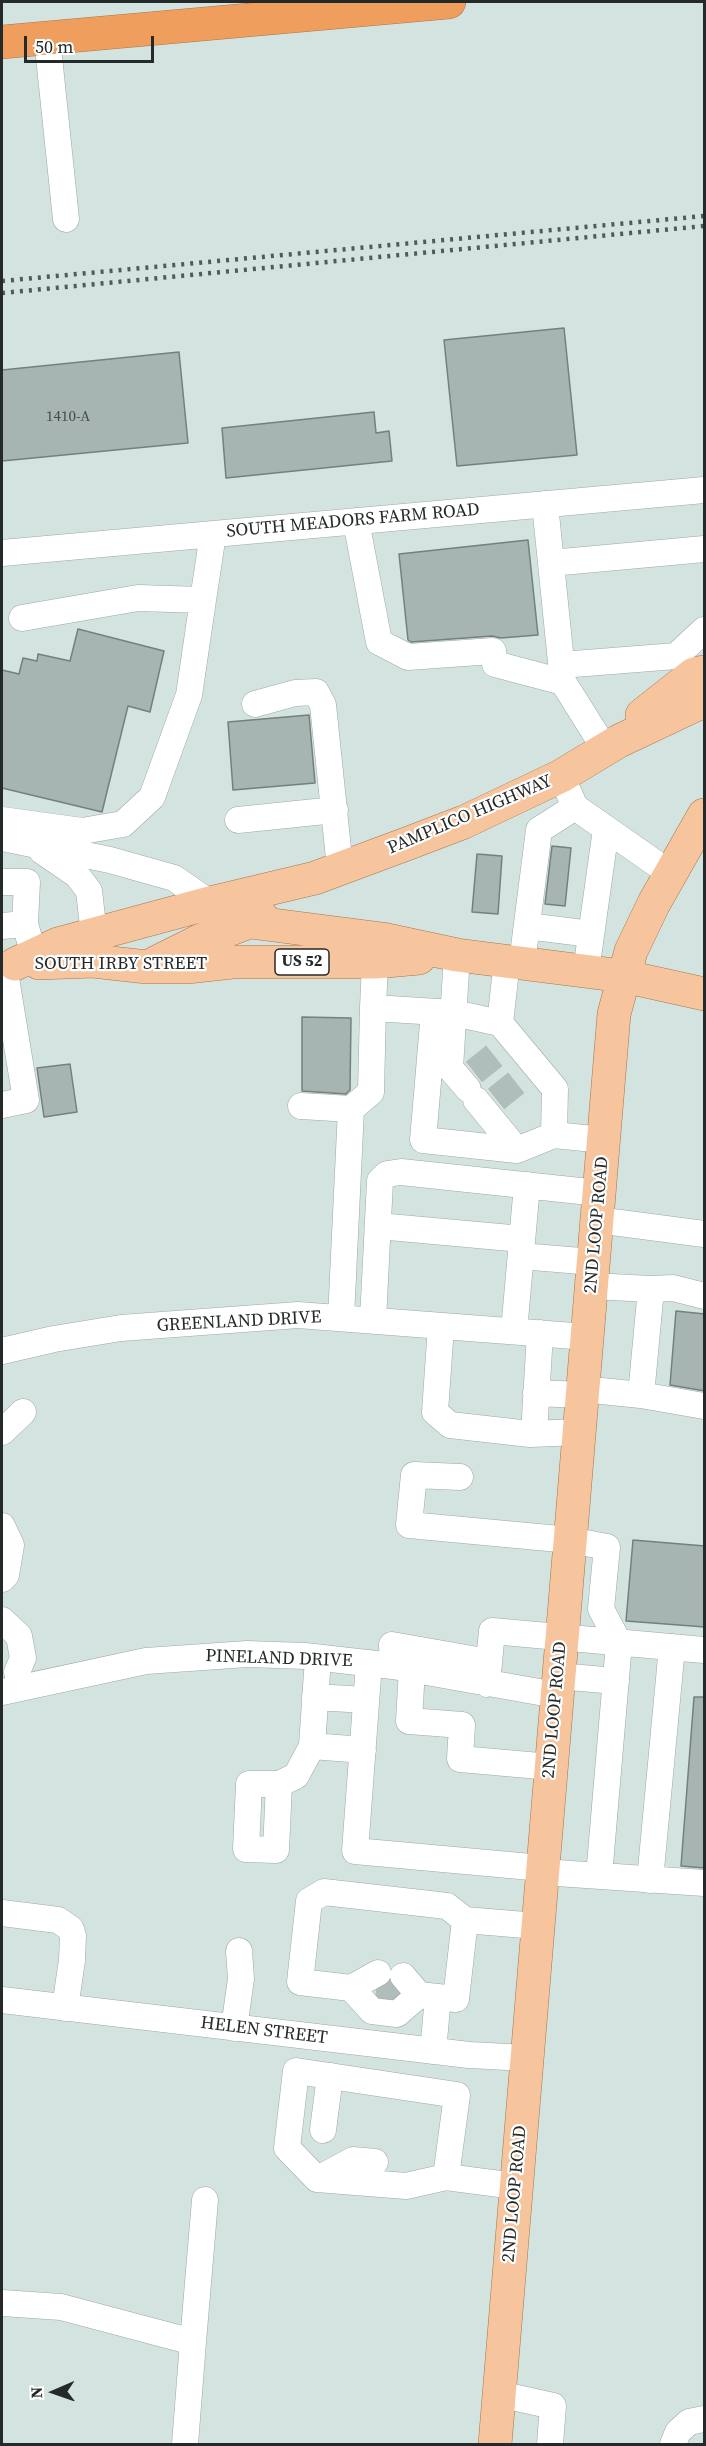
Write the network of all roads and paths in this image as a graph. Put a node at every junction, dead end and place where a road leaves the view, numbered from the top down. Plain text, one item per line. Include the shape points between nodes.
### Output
1 (449, 2) edge
2 (222, 12) edge
3 (47, 38) junction
4 (2, 42) edge
5 (66, 219) dead end
6 (705, 490) edge
7 (545, 504) junction
8 (356, 521) junction
9 (213, 534) junction
10 (705, 549) edge
11 (2, 553) edge
12 (551, 563) junction
13 (203, 600) junction
14 (22, 618) dead end
15 (705, 630) edge
16 (562, 674) junction
17 (702, 678) edge
18 (255, 704) dead end
19 (673, 716) junction
20 (705, 724) edge
21 (612, 745) junction
22 (561, 776) junction
23 (575, 807) junction
24 (335, 810) junction
25 (705, 815) edge
26 (2, 820) edge
27 (238, 820) dead end
28 (606, 829) junction
29 (2, 838) edge
30 (32, 845) junction
31 (328, 873) junction
32 (671, 874) junction
33 (2, 882) edge
34 (210, 903) junction
35 (250, 922) junction
36 (13, 925) edge
37 (527, 926) junction
38 (94, 934) junction
39 (591, 934) junction
40 (457, 955) junction
41 (375, 962) junction
42 (515, 962) junction
43 (14, 963) edge
44 (147, 967) junction
45 (586, 970) junction
46 (623, 976) junction
47 (705, 994) edge
48 (373, 1008) junction
49 (444, 1012) junction
50 (8, 1028) edge
51 (506, 1037) junction
52 (2, 1104) edge
53 (302, 1106) dead end
54 (351, 1109) junction
55 (554, 1135) junction
56 (604, 1140) junction
57 (517, 1150) junction
58 (527, 1185) junction
59 (598, 1207) junction
60 (378, 1226) junction
61 (705, 1234) edge
62 (521, 1248) junction
63 (592, 1274) junction
64 (651, 1289) junction
65 (705, 1296) edge
66 (341, 1318) junction
67 (373, 1320) junction
68 (441, 1326) junction
69 (514, 1331) junction
70 (540, 1333) junction
71 (587, 1337) junction
72 (2, 1351) edge
73 (582, 1392) junction
74 (536, 1393) junction
75 (641, 1395) junction
76 (705, 1406) edge
77 (23, 1412) dead end
78 (2, 1432) edge
79 (579, 1432) junction
80 (534, 1434) junction
81 (460, 1477) dead end
82 (2, 1526) edge
83 (570, 1540) junction
84 (2, 1579) edge
85 (564, 1606) junction
86 (601, 1609) junction
87 (2, 1620) edge
88 (561, 1638) junction
89 (619, 1643) junction
90 (672, 1647) junction
91 (705, 1650) edge
92 (318, 1658) junction
93 (392, 1666) junction
94 (488, 1673) junction
95 (10, 1676) edge
96 (616, 1681) junction
97 (557, 1686) junction
98 (315, 1697) junction
99 (366, 1700) junction
100 (312, 1746) junction
101 (363, 1750) junction
102 (551, 1767) junction
103 (279, 1784) dead end
104 (542, 1870) junction
105 (599, 1876) junction
106 (650, 1880) junction
107 (705, 1883) edge
108 (2, 1913) edge
109 (465, 1920) junction
110 (537, 1926) junction
111 (239, 1951) dead end
112 (393, 1989) junction
113 (2, 2000) edge
114 (65, 2008) junction
115 (234, 2028) junction
116 (301, 2036) junction
117 (432, 2051) junction
118 (527, 2058) junction
119 (296, 2071) junction
120 (330, 2076) junction
121 (323, 2130) dead end
122 (317, 2179) junction
123 (438, 2179) junction
124 (515, 2186) junction
125 (205, 2200) dead end
126 (2, 2303) edge
127 (193, 2342) junction
128 (499, 2394) junction
129 (705, 2419) edge
130 (185, 2445) edge
131 (495, 2445) edge
132 (550, 2445) edge
133 (673, 2445) edge

1 - 2 highway
2 - 3 highway
3 - 4 highway
3 - 5 street
6 - 7 street, SOUTH MEADORS FARM ROAD
7 - 8 street, SOUTH MEADORS FARM ROAD
7 - 12 street
8 - 9 street, SOUTH MEADORS FARM ROAD
8 - 16 street via 379,642 408,657 494,651 495,664
9 - 11 street, SOUTH MEADORS FARM ROAD
9 - 13 street
10 - 12 street
12 - 16 street
13 - 14 street via 138,598
13 - 26 street via 189,695 152,797 123,824 82,831
15 - 16 street via 676,656
16 - 21 street
17 - 19 main road, PAMPLICO HIGHWAY
17 - 21 main road, PAMPLICO HIGHWAY via 628,726
18 - 24 street via 295,693 316,692 323,705
19 - 20 main road
19 - 21 main road, PAMPLICO HIGHWAY
21 - 22 main road, PAMPLICO HIGHWAY
22 - 23 street
22 - 31 main road, PAMPLICO HIGHWAY via 464,822
23 - 28 street
23 - 37 street via 539,830
24 - 27 street
24 - 31 street
25 - 32 main road
28 - 32 street
28 - 39 street
29 - 30 street
30 - 34 street via 110,860 174,878
30 - 38 street via 77,875 89,891
31 - 34 main road, PAMPLICO HIGHWAY
31 - 35 main road, PAMPLICO HIGHWAY via 283,910
32 - 46 main road via 631,951
33 - 36 street via 27,882
34 - 35 main road, SOUTH IRBY STREET / US 52
34 - 38 main road, PAMPLICO HIGHWAY
35 - 40 main road, SOUTH IRBY STREET / US 52 via 382,939
35 - 44 main road, PAMPLICO HIGHWAY via 199,941
36 - 43 street
37 - 39 street
37 - 42 street
38 - 43 main road, PAMPLICO HIGHWAY
39 - 45 street
40 - 41 main road, SOUTH IRBY STREET / US 52
40 - 42 main road, SOUTH IRBY STREET / US 52
40 - 49 street
41 - 44 main road, SOUTH IRBY STREET / US 52
41 - 48 street
42 - 45 main road, SOUTH IRBY STREET / US 52
42 - 51 street
43 - 44 main road, SOUTH IRBY STREET / US 52 via 93,961
43 - 50 street
45 - 46 main road, SOUTH IRBY STREET / US 52
46 - 47 main road, SOUTH IRBY STREET / US 52
46 - 56 main road, 2ND LOOP ROAD via 614,1014
48 - 49 street
48 - 54 street via 371,1092
49 - 51 street
49 - 57 street via 450,1068 477,1092
49 - 57 street via 423,1140
50 - 52 street via 26,1100
51 - 55 street via 531,1071 555,1089
53 - 54 street
54 - 66 street
55 - 56 street
55 - 57 street
56 - 59 main road, 2ND LOOP ROAD
58 - 59 street
58 - 60 street via 401,1172 387,1174 380,1181
58 - 62 street
59 - 61 street
59 - 63 main road, 2ND LOOP ROAD
60 - 62 street
60 - 67 street
62 - 63 street
62 - 69 street
63 - 64 street
63 - 71 main road, 2ND LOOP ROAD
64 - 65 street via 673,1288
64 - 75 street
66 - 67 street, GREENLAND DRIVE
66 - 72 street, GREENLAND DRIVE via 298,1315 121,1328
67 - 68 street, GREENLAND DRIVE
68 - 69 street, GREENLAND DRIVE
68 - 80 street via 435,1412 450,1425
69 - 70 street, GREENLAND DRIVE
70 - 71 street, GREENLAND DRIVE
70 - 74 street
71 - 73 main road, 2ND LOOP ROAD
73 - 74 street
73 - 75 street
73 - 79 main road, 2ND LOOP ROAD
74 - 80 street
75 - 76 street
77 - 78 street
79 - 80 street
79 - 83 main road, 2ND LOOP ROAD
81 - 83 street via 414,1474 409,1525
82 - 84 street via 11,1545
83 - 85 main road, 2ND LOOP ROAD
83 - 86 street via 607,1547
85 - 86 street
85 - 88 main road, 2ND LOOP ROAD
86 - 89 street
87 - 95 street via 19,1635 23,1658
88 - 89 street
88 - 94 street via 492,1631
88 - 97 main road, 2ND LOOP ROAD
89 - 90 street
89 - 96 street
90 - 91 street
90 - 106 street
92 - 93 street, PINELAND DRIVE
92 - 95 street, PINELAND DRIVE via 246,1654 156,1659
92 - 98 street
93 - 94 street via 392,1645
93 - 99 street
93 - 102 street via 409,1721 462,1725 460,1759
94 - 97 street
96 - 97 street
96 - 105 street
97 - 102 main road, 2ND LOOP ROAD
98 - 99 street
98 - 100 street
99 - 101 street
100 - 101 street
100 - 103 street via 296,1776
101 - 104 street via 355,1851
102 - 104 main road, 2ND LOOP ROAD
104 - 105 street
104 - 110 main road, 2ND LOOP ROAD
105 - 106 street
106 - 107 street
108 - 114 street via 58,1920 71,1929 72,1960
109 - 110 street
109 - 112 street via 456,1999
109 - 112 street via 447,1906 324,1892 309,1901 300,1982
110 - 118 main road, 2ND LOOP ROAD
111 - 115 street via 241,1979
112 - 117 street
113 - 114 street, HELEN STREET
114 - 115 street, HELEN STREET
115 - 116 street, HELEN STREET
116 - 117 street, HELEN STREET
116 - 119 street
117 - 118 street, HELEN STREET
118 - 124 main road, 2ND LOOP ROAD
119 - 120 street
119 - 122 street via 287,2148
120 - 121 street
120 - 123 street via 457,2095
122 - 123 street via 406,2186
122 - 123 street via 353,2160 383,2163
123 - 124 street
124 - 128 main road, 2ND LOOP ROAD
125 - 127 street
126 - 127 street via 61,2307
127 - 130 street
128 - 131 main road, 2ND LOOP ROAD
128 - 132 street via 553,2406
129 - 133 street via 689,2422 678,2432

